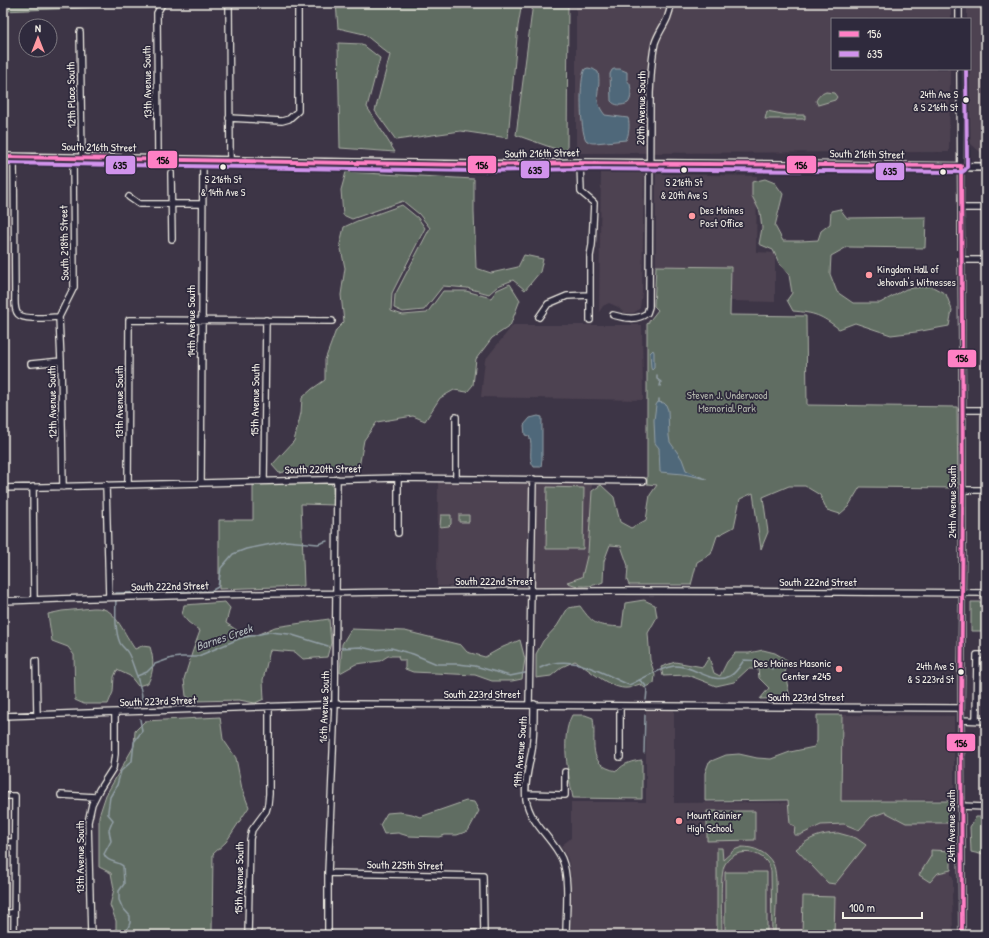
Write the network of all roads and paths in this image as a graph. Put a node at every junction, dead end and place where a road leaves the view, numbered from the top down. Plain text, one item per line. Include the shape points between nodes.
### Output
1 (229, 3) edge
2 (298, 3) edge
3 (671, 3) edge
4 (959, 3) edge
5 (161, 6) dead end
6 (959, 18) edge
7 (80, 32) dead end
8 (960, 70) edge
9 (228, 118) junction
10 (3, 157) edge
11 (14, 157) junction
12 (73, 158) junction
13 (82, 158) junction
14 (158, 159) junction
15 (203, 160) junction
16 (230, 161) junction
17 (580, 163) junction
18 (650, 164) junction
19 (961, 166) junction
20 (986, 167) edge
21 (171, 174) dead end
22 (129, 197) dead end
23 (171, 204) junction
24 (202, 204) junction
25 (961, 208) junction
26 (986, 208) edge
27 (172, 239) dead end
28 (961, 260) junction
29 (986, 260) edge
30 (590, 295) junction
31 (613, 315) dead end
32 (59, 317) junction
33 (539, 317) dead end
34 (201, 320) junction
35 (266, 320) junction
36 (590, 320) dead end
37 (332, 321) dead end
38 (61, 361) junction
39 (31, 364) dead end
40 (962, 410) junction
41 (986, 410) edge
42 (456, 417) dead end
43 (398, 478) junction
44 (456, 478) junction
45 (337, 479) junction
46 (533, 479) junction
47 (264, 481) junction
48 (643, 481) dead end
49 (200, 483) junction
50 (128, 484) junction
51 (106, 485) junction
52 (33, 487) junction
53 (63, 487) junction
54 (3, 488) edge
55 (963, 490) junction
56 (986, 490) edge
57 (398, 532) dead end
58 (530, 591) junction
59 (337, 592) junction
60 (962, 592) junction
61 (986, 593) edge
62 (110, 598) junction
63 (34, 600) junction
64 (3, 601) edge
65 (986, 655) edge
66 (36, 661) dead end
67 (335, 704) junction
68 (532, 704) junction
69 (269, 706) junction
70 (620, 706) junction
71 (961, 708) junction
72 (115, 713) junction
73 (37, 715) junction
74 (3, 716) edge
75 (961, 720) junction
76 (976, 720) junction
77 (986, 721) edge
78 (620, 757) dead end
79 (565, 772) dead end
80 (526, 794) junction
81 (61, 795) dead end
82 (3, 796) edge
83 (95, 797) junction
84 (961, 806) junction
85 (986, 807) edge
86 (3, 842) edge
87 (14, 842) junction
88 (328, 873) junction
89 (3, 913) edge
90 (14, 913) junction
91 (449, 933) dead end
92 (484, 934) edge
93 (14, 935) edge
94 (91, 935) edge
95 (248, 935) edge
96 (328, 935) edge
97 (566, 935) edge
98 (962, 935) edge

1 - 9 street
2 - 9 street via 298,111 294,116 282,121
3 - 18 street, 20th Avenue South via 670,14 656,42 652,59
4 - 6 street
5 - 14 street, 13th Avenue South via 157,13
7 - 13 street, 12th Place South
8 - 19 street, 24th Avenue South
9 - 16 street
10 - 11 main road, South 216th Street
11 - 12 main road, South 216th Street
11 - 32 street via 16,309 18,314 25,318
12 - 13 main road, South 216th Street
12 - 32 street, South 218th Street via 74,287
13 - 14 main road, South 216th Street
14 - 15 main road, South 216th Street
15 - 16 main road, South 216th Street
15 - 24 street, 14th Avenue South
16 - 17 main road, South 216th Street
17 - 18 main road, South 216th Street
17 - 30 street via 581,192 594,203
18 - 19 main road, South 216th Street
18 - 31 street, 20th Avenue South via 649,307 643,316 632,318
19 - 20 main road, South 216th Street
19 - 25 street, 24th Avenue South
21 - 23 street
22 - 23 street via 138,204
23 - 24 street
23 - 27 street
24 - 34 street, 14th Avenue South
25 - 26 street
25 - 28 street, 24th Avenue South
28 - 29 street
28 - 40 street, 24th Avenue South
30 - 33 street via 567,296 554,301 548,304
30 - 36 street
32 - 38 street, 12th Avenue South
34 - 35 street
34 - 49 street, 14th Avenue South
34 - 50 street, 13th Avenue South via 129,320
35 - 37 street
35 - 47 street, 15th Avenue South
38 - 39 street
38 - 53 street, 12th Avenue South
40 - 41 street
40 - 55 street, 24th Avenue South
42 - 44 street
43 - 44 street, South 220th Street
43 - 45 street, South 220th Street
43 - 57 street
44 - 46 street, South 220th Street
45 - 47 street, South 220th Street
45 - 59 street, 16th Avenue South
46 - 48 street, South 220th Street
46 - 58 street, 19th Avenue South
47 - 49 street, South 220th Street
49 - 50 street, South 220th Street
50 - 51 street, South 220th Street
51 - 53 street, South 220th Street
51 - 62 street
52 - 53 street, South 220th Street
52 - 54 street, South 220th Street
52 - 63 street
55 - 56 street
55 - 60 street, 24th Avenue South
58 - 59 street, South 222nd Street
58 - 60 street, South 222nd Street
58 - 68 street, 19th Avenue South
59 - 62 street, South 222nd Street
59 - 67 street, 16th Avenue South
60 - 61 street, South 222nd Street
60 - 71 street, 24th Avenue South
62 - 63 street, South 222nd Street
63 - 64 street, South 222nd Street
65 - 76 street via 977,655
66 - 73 street
67 - 68 street, South 223rd Street
67 - 69 street, South 223rd Street
67 - 88 street, 16th Avenue South
68 - 70 street, South 223rd Street
68 - 80 street, 19th Avenue South via 533,738 526,775
69 - 72 street, South 223rd Street
69 - 95 street, 15th Avenue South via 269,794 266,811 252,830 250,839
70 - 71 street, South 223rd Street
70 - 78 street
71 - 75 street, 24th Avenue South
72 - 73 street, South 223rd Street
72 - 83 street, 13th Avenue South via 115,762
73 - 74 street, South 223rd Street
75 - 76 street
75 - 84 street, 24th Avenue South
76 - 77 street
79 - 80 street via 565,795
80 - 97 street, 19th Avenue South via 532,817 562,858 566,887
81 - 83 street
82 - 87 street via 15,796
83 - 94 street, 13th Avenue South via 88,822
84 - 85 street
84 - 98 street, 24th Avenue South
86 - 87 street
87 - 90 street
88 - 92 street, South 225th Street via 483,876
88 - 96 street, 16th Avenue South
89 - 90 street
90 - 93 street
91 - 92 street

